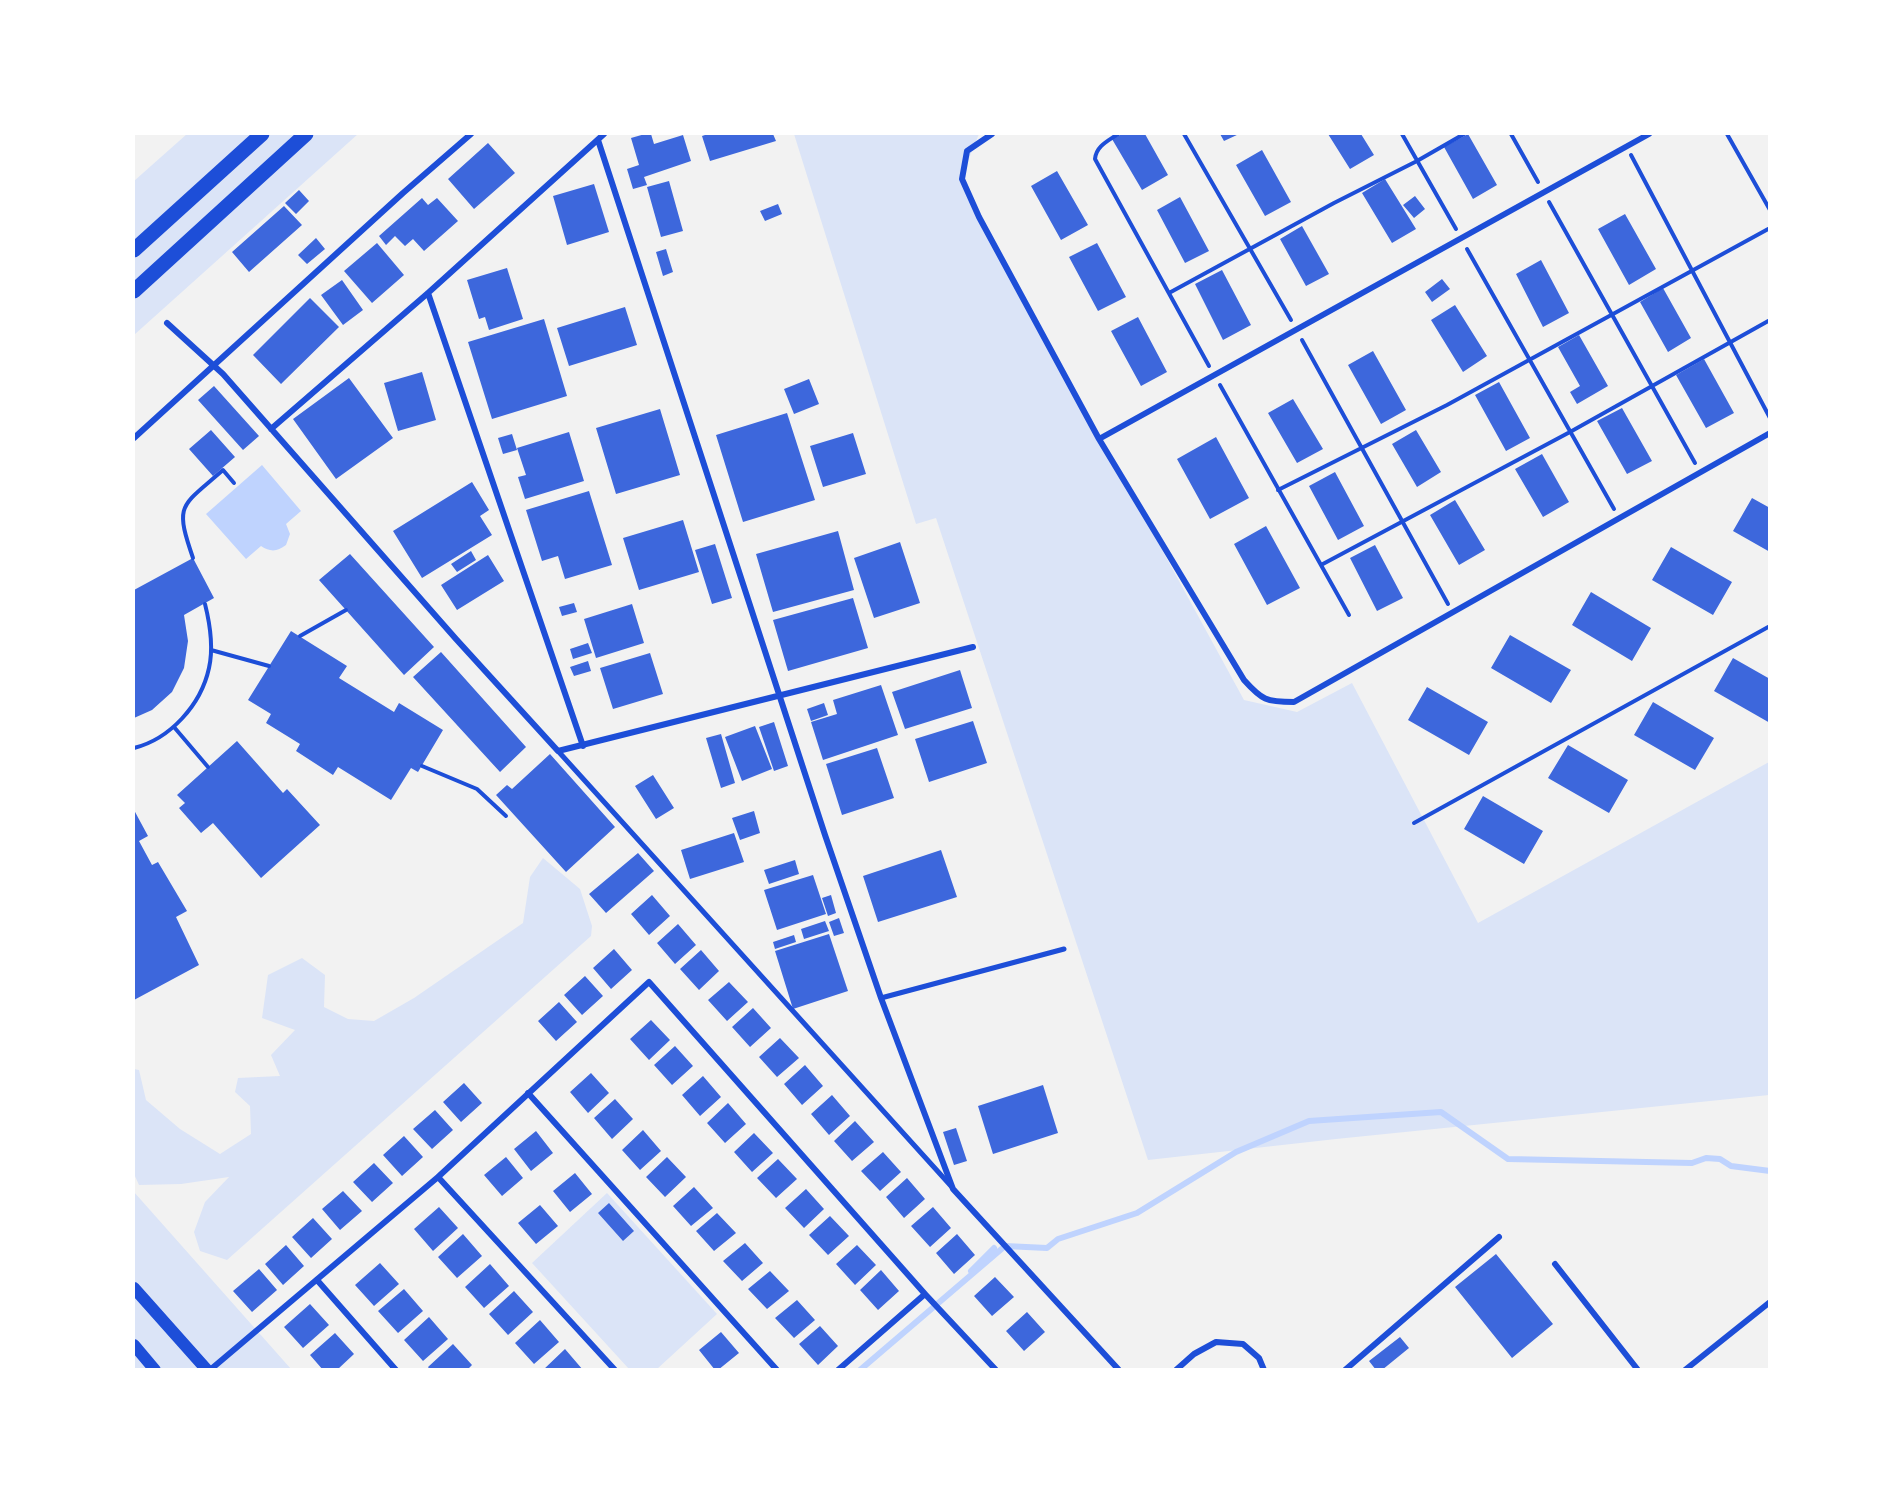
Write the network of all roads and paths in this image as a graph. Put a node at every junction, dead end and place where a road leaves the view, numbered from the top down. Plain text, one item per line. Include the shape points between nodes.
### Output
1 (262, 134) edge
2 (306, 134) edge
3 (471, 134) edge
4 (604, 134) edge
5 (992, 134) edge
6 (1184, 134) edge
7 (1402, 134) edge
8 (1464, 134) edge
9 (1510, 134) edge
10 (1649, 134) edge
11 (1727, 134) edge
12 (598, 140) junction
13 (1626, 146) junction
14 (1417, 161) junction
15 (1544, 192) junction
16 (1770, 210) edge
17 (1770, 228) edge
18 (1461, 238) junction
19 (1250, 248) junction
20 (134, 250) edge
21 (1692, 272) junction
22 (134, 291) edge
23 (428, 292) junction
24 (1169, 293) dead end
25 (1612, 313) junction
26 (1770, 320) edge
27 (167, 323) dead end
28 (1297, 330) junction
29 (1729, 342) junction
30 (1530, 360) junction
31 (215, 366) junction
32 (1652, 385) junction
33 (1770, 418) edge
34 (271, 429) junction
35 (1570, 432) junction
36 (1770, 433) edge
37 (134, 438) edge
38 (1099, 439) junction
39 (1362, 449) junction
40 (1700, 472) junction
41 (234, 483) dead end
42 (1278, 490) dead end
43 (1618, 518) junction
44 (1402, 522) junction
45 (193, 558) dead end
46 (1321, 566) dead end
47 (205, 604) dead end
48 (346, 610) dead end
49 (1452, 612) junction
50 (1770, 626) edge
51 (300, 636) dead end
52 (973, 647) dead end
53 (211, 650) junction
54 (269, 666) dead end
55 (781, 696) junction
56 (174, 727) junction
57 (583, 746) junction
58 (134, 748) edge
59 (558, 751) junction
60 (422, 766) dead end
61 (208, 767) dead end
62 (506, 816) dead end
63 (1414, 822) dead end
64 (1064, 949) dead end
65 (881, 998) junction
66 (528, 1093) junction
67 (438, 1177) junction
68 (953, 1189) junction
69 (1499, 1237) dead end
70 (1555, 1264) dead end
71 (317, 1280) junction
72 (134, 1288) edge
73 (926, 1294) junction
74 (1770, 1302) edge
75 (134, 1345) edge
76 (155, 1370) edge
77 (209, 1370) edge
78 (396, 1370) edge
79 (615, 1370) edge
80 (777, 1370) edge
81 (838, 1370) edge
82 (996, 1370) edge
83 (1119, 1370) edge
84 (1176, 1370) edge
85 (1264, 1370) edge
86 (1345, 1370) edge
87 (1638, 1370) edge
88 (1685, 1370) edge

1 - 20 highway
2 - 22 highway
3 - 31 street
4 - 12 street
5 - 38 street via 968,151 962,179
6 - 19 path
7 - 14 path
8 - 14 path
9 - 15 path
10 - 13 street
11 - 16 path
12 - 23 street
12 - 55 street
13 - 15 street
13 - 21 path
14 - 18 path
14 - 19 path
15 - 18 street
15 - 25 path
17 - 21 path
18 - 28 street
18 - 30 path
19 - 24 path
19 - 28 path
21 - 25 path
21 - 29 path
23 - 34 street
23 - 57 street
25 - 30 path
25 - 32 path
26 - 29 path
27 - 31 street
28 - 38 street
28 - 39 path
29 - 32 path
29 - 33 path
30 - 35 path
30 - 39 path
31 - 34 street
31 - 37 street
32 - 35 path
32 - 40 path
34 - 59 street
35 - 43 path
35 - 44 path
36 - 40 street
38 - 49 street via 1244,680 1258,695 1274,702 1294,702
39 - 42 path
39 - 44 path
40 - 43 street
41 - 45 path via 223,470 184,507 183,528
43 - 49 street
44 - 46 path
44 - 49 path
47 - 53 path via 211,624
48 - 51 path
50 - 63 path
52 - 55 street
53 - 54 path
53 - 56 path via 202,689
55 - 57 street
55 - 65 street
56 - 58 path
56 - 61 path
57 - 59 street
59 - 68 street
60 - 62 path via 477,789
64 - 65 street
65 - 68 street
66 - 67 street
66 - 73 street via 650,982
66 - 80 street
67 - 71 street
67 - 79 street
68 - 83 street
69 - 86 street
70 - 87 street
71 - 77 street
71 - 78 street
72 - 77 main road
73 - 81 street
73 - 82 street
74 - 88 street
75 - 76 main road
84 - 85 street via 1215,1342 1243,1344 1259,1358

